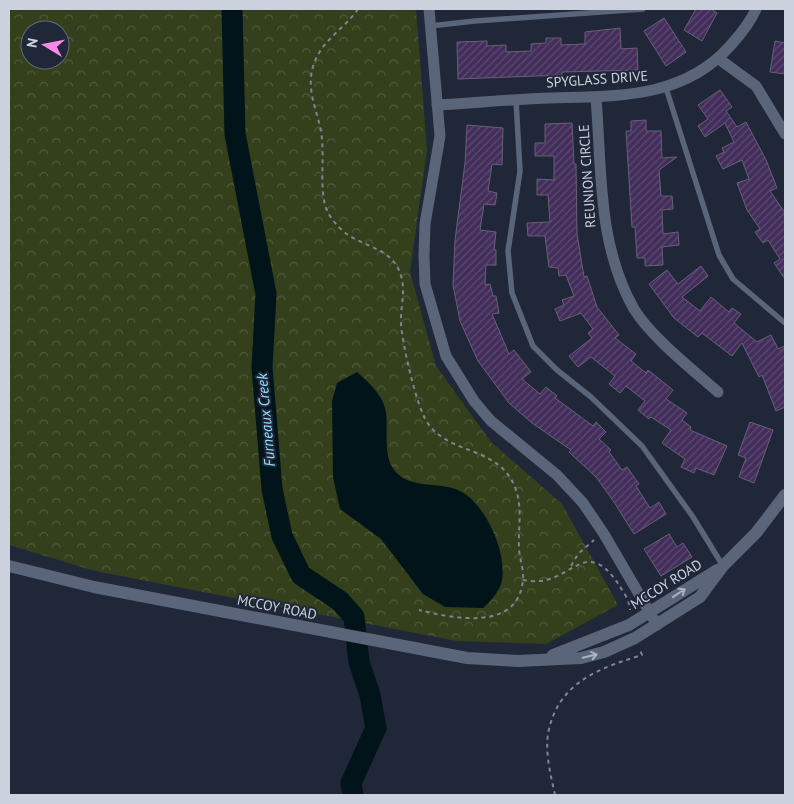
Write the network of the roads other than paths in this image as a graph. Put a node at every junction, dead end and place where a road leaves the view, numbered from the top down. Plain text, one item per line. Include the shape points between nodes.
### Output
1 (429, 9) edge
2 (643, 9) edge
3 (756, 9) edge
4 (430, 26) junction
5 (719, 58) junction
6 (666, 88) junction
7 (596, 98) junction
8 (516, 100) junction
9 (437, 105) junction
10 (785, 134) edge
11 (785, 323) edge
12 (718, 392) dead end
13 (785, 496) edge
14 (9, 566) edge
15 (723, 566) junction
16 (650, 612) junction
17 (658, 625) junction
18 (541, 659) junction

1 - 4 street
2 - 4 lane
3 - 5 street, SPYGLASS DRIVE via 746,28
4 - 9 street
5 - 6 street, SPYGLASS DRIVE via 701,72
5 - 10 street via 756,86
6 - 7 street, SPYGLASS DRIVE
6 - 11 lane via 719,255 733,279
7 - 8 street, SPYGLASS DRIVE
7 - 12 street, REUNION CIRCLE via 604,223 616,269 646,324
8 - 9 street, SPYGLASS DRIVE
8 - 15 lane via 520,171 508,250 512,294 533,346 642,446
9 - 16 street via 440,136 425,224 425,284 446,356 474,401 491,421 558,475 583,503
13 - 15 street, MCCOY ROAD via 756,533
14 - 18 street, MCCOY ROAD via 94,588 421,650 492,661
16 -> 15 street, MCCOY ROAD
15 - 17 street, MCCOY ROAD via 700,597
16 - 17 street
16 - 18 street, MCCOY ROAD via 628,625
18 -> 17 street, MCCOY ROAD via 581,658 604,652

